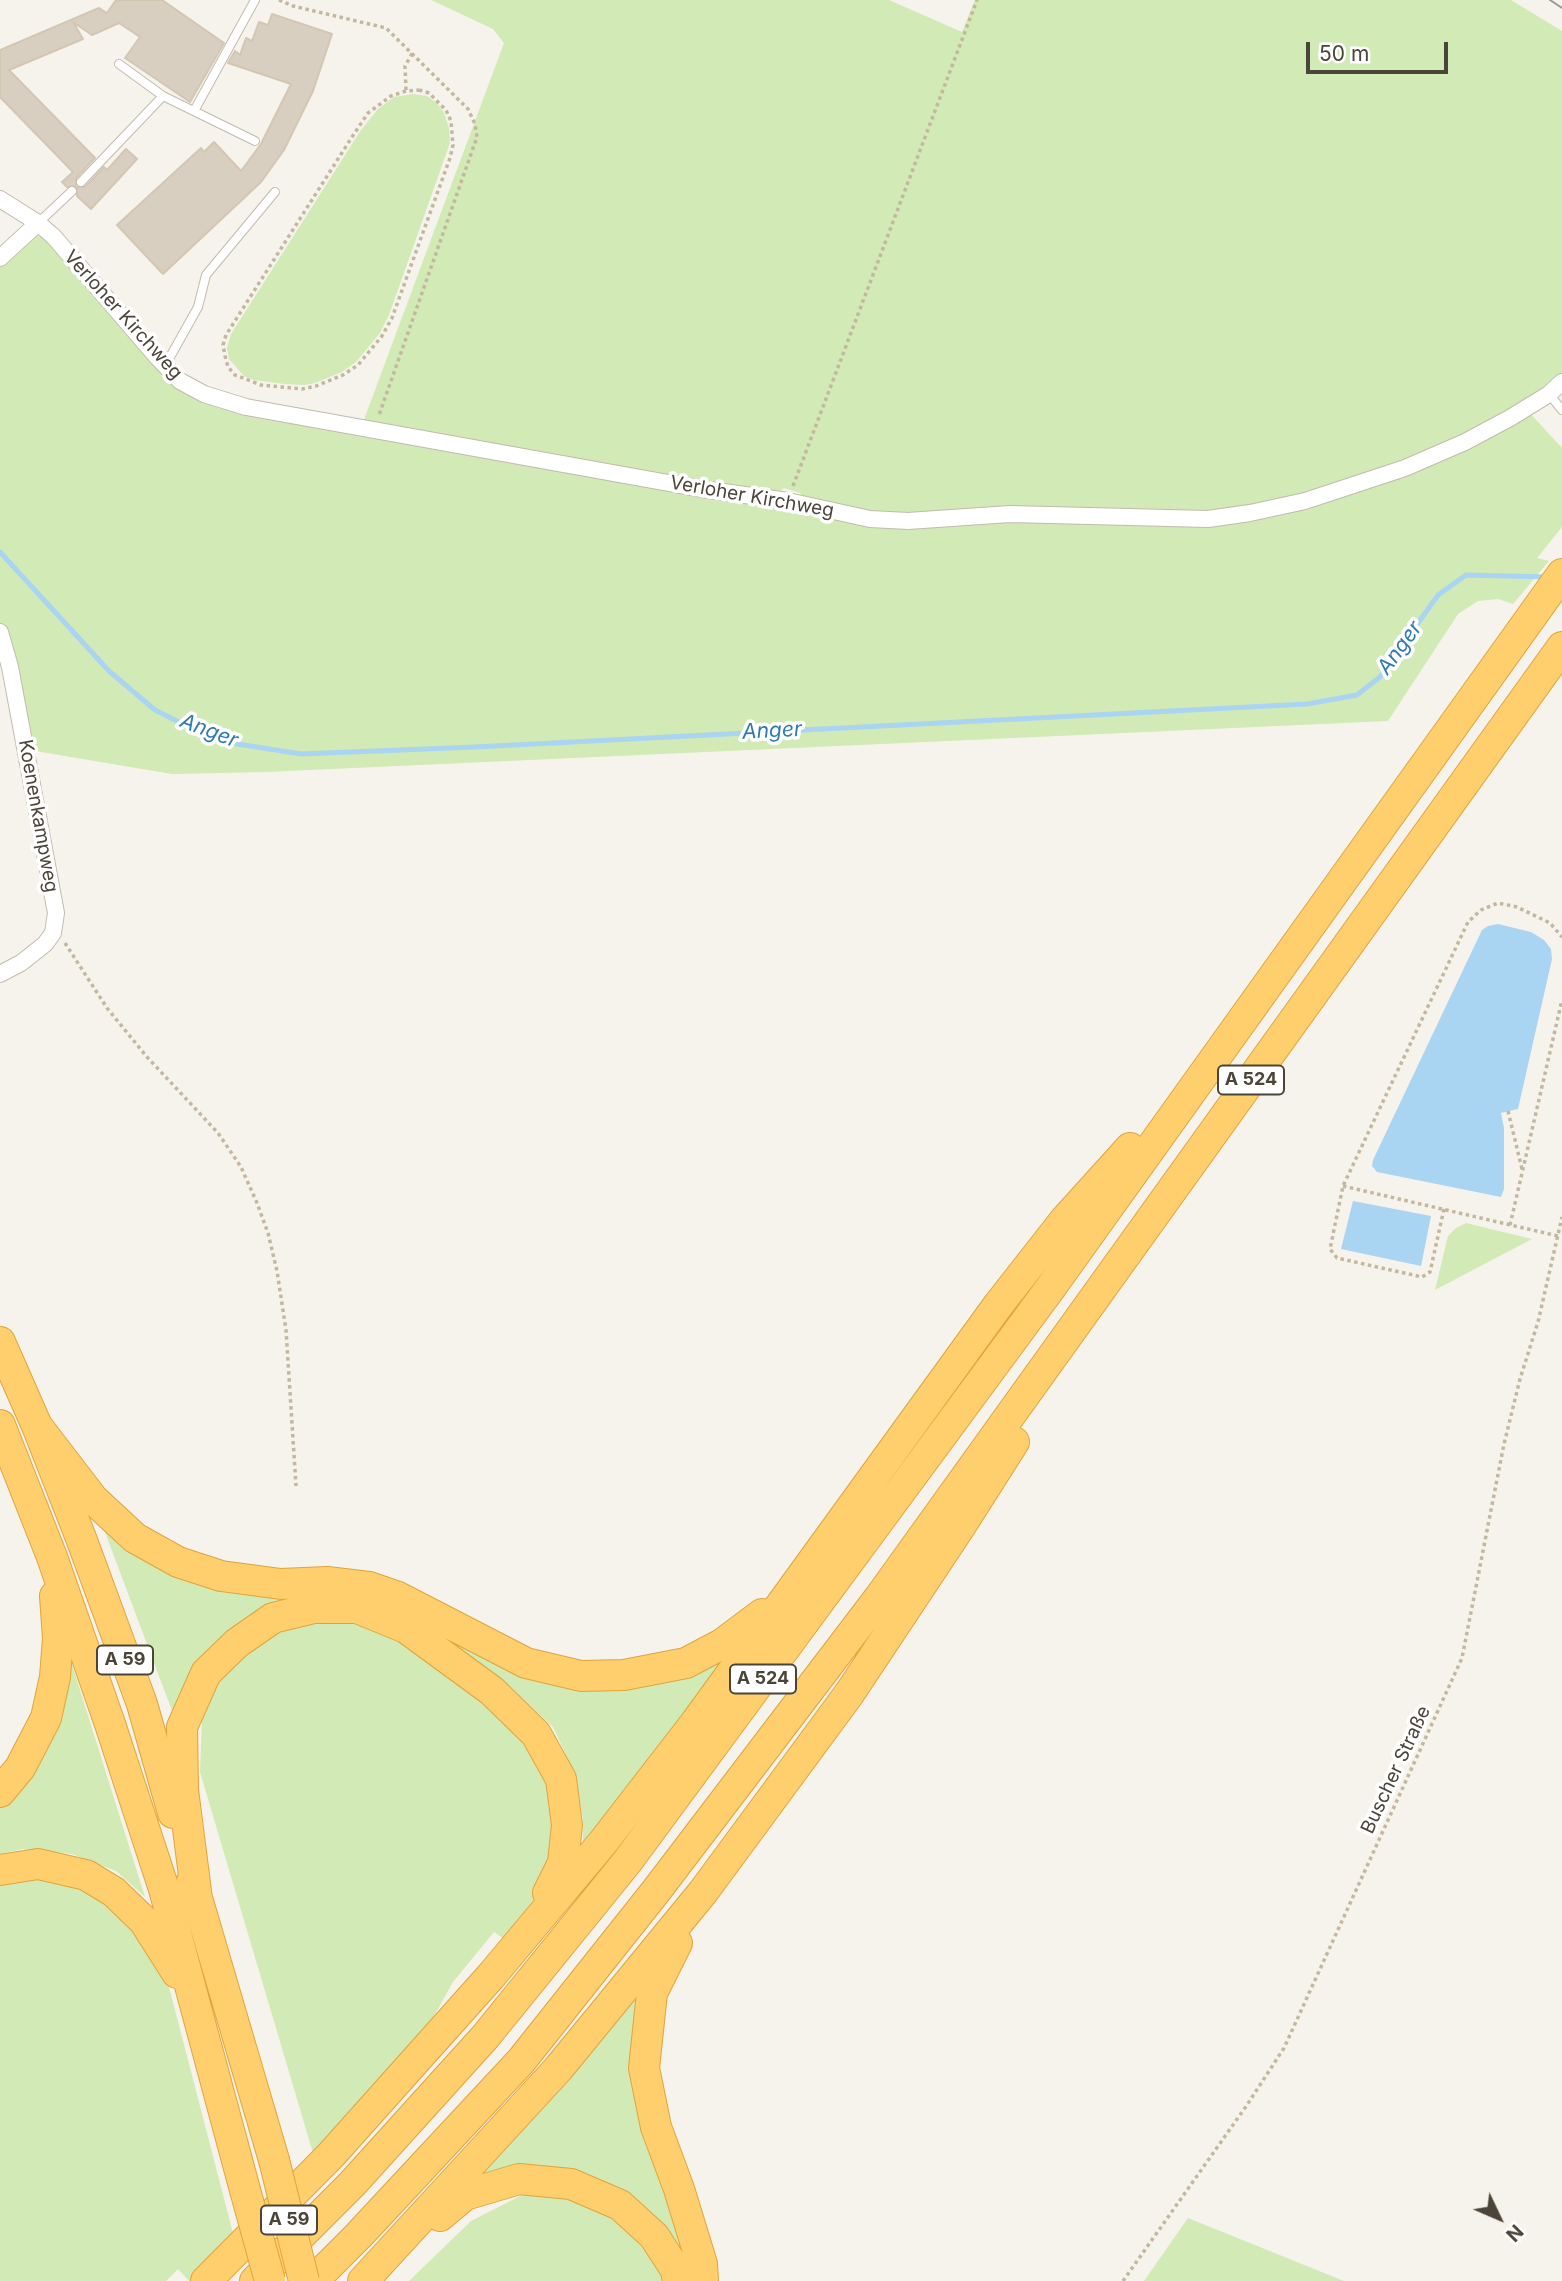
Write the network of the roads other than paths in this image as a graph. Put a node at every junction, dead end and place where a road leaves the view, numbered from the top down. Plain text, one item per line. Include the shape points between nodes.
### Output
1 (255, 0) edge
2 (119, 64) dead end
3 (163, 96) junction
4 (194, 111) junction
5 (255, 141) dead end
6 (81, 182) dead end
7 (72, 191) dead end
8 (275, 192) dead end
9 (0, 199) edge
10 (38, 223) junction
11 (0, 258) edge
12 (165, 366) junction
13 (1562, 382) edge
14 (1549, 394) junction
15 (1562, 411) edge
16 (1554, 585) edge
17 (0, 632) edge
18 (1562, 647) edge
19 (0, 974) edge
20 (1226, 1040) junction
21 (1089, 1307) junction
22 (0, 1342) edge
23 (0, 1425) edge
24 (37, 1426) junction
25 (52, 1557) junction
26 (807, 1566) junction
27 (0, 1792) edge
28 (0, 1870) edge
29 (703, 1892) junction
30 (197, 1899) junction
31 (491, 1976) junction
32 (200, 2020) junction
33 (368, 2276) edge
34 (206, 2281) edge
35 (255, 2281) edge
36 (270, 2281) edge
37 (304, 2281) edge
38 (313, 2281) edge
39 (678, 2281) edge
40 (703, 2281) edge

1 - 4 lane
2 - 3 lane
3 - 4 lane
3 - 6 lane
4 - 5 lane
7 - 10 lane
8 - 12 lane via 206,275 198,307
9 - 10 street, Verloher Kirchweg
10 - 11 street
10 - 12 street, Verloher Kirchweg
12 - 14 street, Verloher Kirchweg via 204,394 246,407 702,489 788,500 870,519 908,520 1010,514 1208,519 1250,513 1305,501 1405,468 1510,418
13 - 14 street, Verloher Kirchweg
14 - 15 lane
16 - 20 highway, A 524
17 - 19 street, Koenenkampweg via 56,913 53,933 36,953
18 - 21 highway, A 524
20 - 26 highway via 1048,1242
20 - 35 highway, A 524 via 1033,1312 627,1862 485,2037 352,2184
21 - 29 highway via 1018,1436 960,1527 849,1694
21 - 38 highway, A 524 via 879,1598 521,2061
22 - 24 highway, A 59
23 - 25 highway, A 59
24 - 26 highway via 93,1499 135,1538 178,1562 222,1576 281,1584 327,1581 369,1587 398,1597 526,1663 581,1676 624,1675 686,1663 760,1617
24 - 30 highway, A 59 via 142,1704
25 - 27 highway via 58,1638 53,1687 46,1718 20,1768
25 - 32 highway, A 59 via 160,1876
26 - 31 highway via 604,1841
28 - 32 highway via 38,1864 86,1875 114,1892 145,1922 168,1956
29 - 33 highway via 558,2069
29 - 40 highway via 652,1993 644,2068 656,2127 702,2264
30 - 31 highway via 183,1790 182,1727 206,1673 237,1643 273,1618 314,1608 358,1608 406,1628 492,1691 536,1734 561,1779 567,1825 563,1863 545,1899
30 - 37 highway, A 59, bridge via 274,2160
31 - 34 highway via 331,2155
32 - 36 highway, A 59, bridge
33 - 39 highway via 466,2194 519,2179 571,2184 620,2205 654,2236

